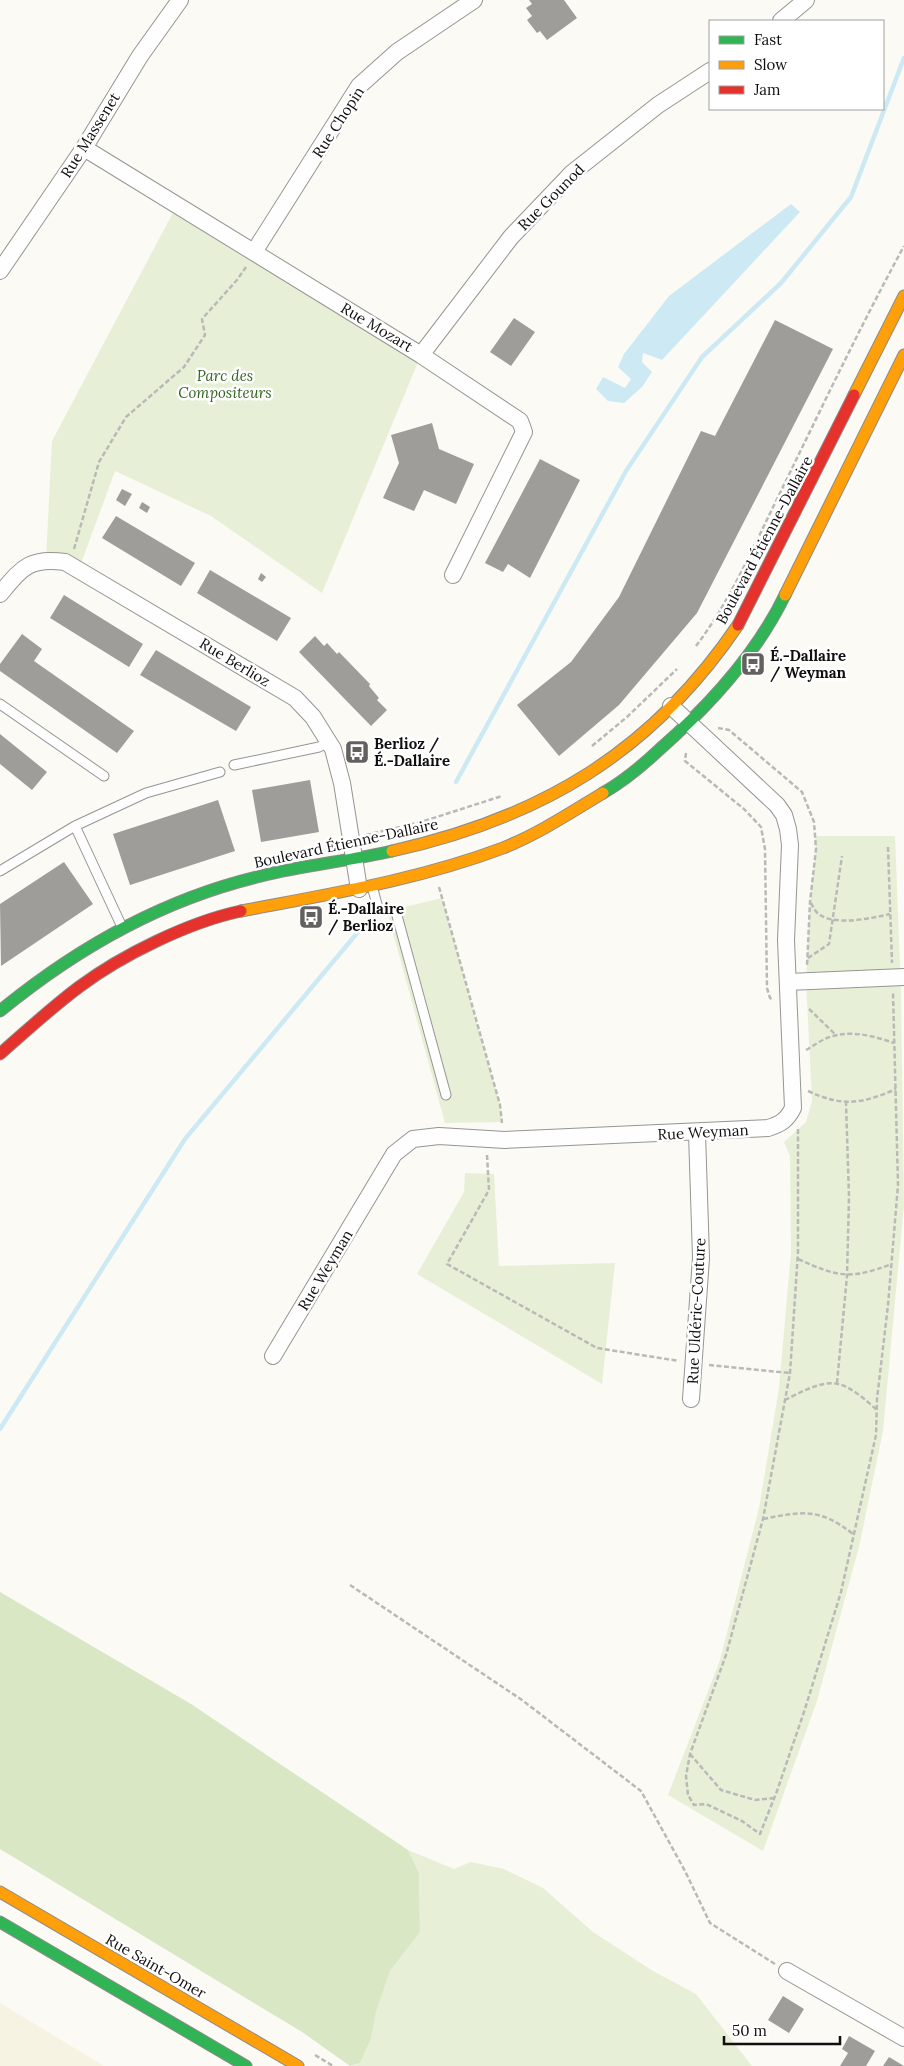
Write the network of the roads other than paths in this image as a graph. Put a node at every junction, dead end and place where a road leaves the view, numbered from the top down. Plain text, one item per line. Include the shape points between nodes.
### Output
1 (180, 0) edge
2 (474, 0) edge
3 (806, 0) edge
4 (782, 20) edge
5 (709, 71) edge
6 (84, 148) junction
7 (254, 252) junction
8 (0, 270) edge
9 (904, 296) edge
10 (421, 355) junction
11 (904, 356) edge
12 (453, 575) dead end
13 (0, 594) edge
14 (0, 704) edge
15 (671, 706) junction
16 (690, 723) junction
17 (328, 742) junction
18 (234, 765) dead end
19 (220, 772) dead end
20 (104, 776) dead end
21 (75, 826) junction
22 (355, 859) junction
23 (0, 871) edge
24 (365, 887) junction
25 (122, 927) junction
26 (898, 977) edge
27 (788, 982) junction
28 (0, 1011) edge
29 (0, 1054) edge
30 (446, 1096) dead end
31 (697, 1132) junction
32 (273, 1356) dead end
33 (691, 1399) dead end
34 (0, 1892) edge
35 (0, 1922) edge
36 (787, 1971) road end
37 (904, 2038) edge
38 (246, 2066) edge
39 (298, 2066) edge

1 - 6 street, Rue Massenet via 140,56
2 - 7 street, Rue Chopin via 397,52 359,86
3 - 4 street
5 - 10 street, Rue Gounod via 658,105 572,174 511,236
6 - 7 street, Rue Mozart
6 - 8 street, Rue Massenet
7 - 10 street, Rue Mozart
9 - 15 street, Boulevard Étienne-Dallaire via 744,615 718,653
10 - 12 street, Rue Mozart via 520,421 524,432
11 - 16 street via 773,620 733,676
13 - 17 street, Rue Berlioz via 30,564 46,559 70,564 295,698 313,717
14 - 20 lane
15 - 16 street, Rue Weyman
15 - 22 street, Boulevard Étienne-Dallaire via 607,759 530,806 451,836
16 - 24 street via 624,780 546,828 504,847 435,871
16 - 27 street, Rue Weyman via 784,815 790,846 786,940
17 - 18 lane via 319,747
17 - 22 street, Rue Berlioz via 342,783
19 - 21 lane via 146,793
21 - 23 lane
21 - 25 lane
22 - 24 street, Rue Berlioz
22 - 25 street, Boulevard Étienne-Dallaire via 248,878 159,908
24 - 29 street via 238,912 160,940 80,986
24 - 30 lane via 378,908 396,912
25 - 28 street, Boulevard Étienne-Dallaire via 70,959
26 - 27 street
27 - 31 street, Rue Weyman via 793,1108 787,1119 768,1128
31 - 32 street, Rue Weyman via 505,1140 438,1136 413,1138 394,1154
31 - 33 street, Rue Uldéric-Couture via 701,1258
34 - 39 street, Rue Saint-Omer
35 - 38 street
36 - 37 street

